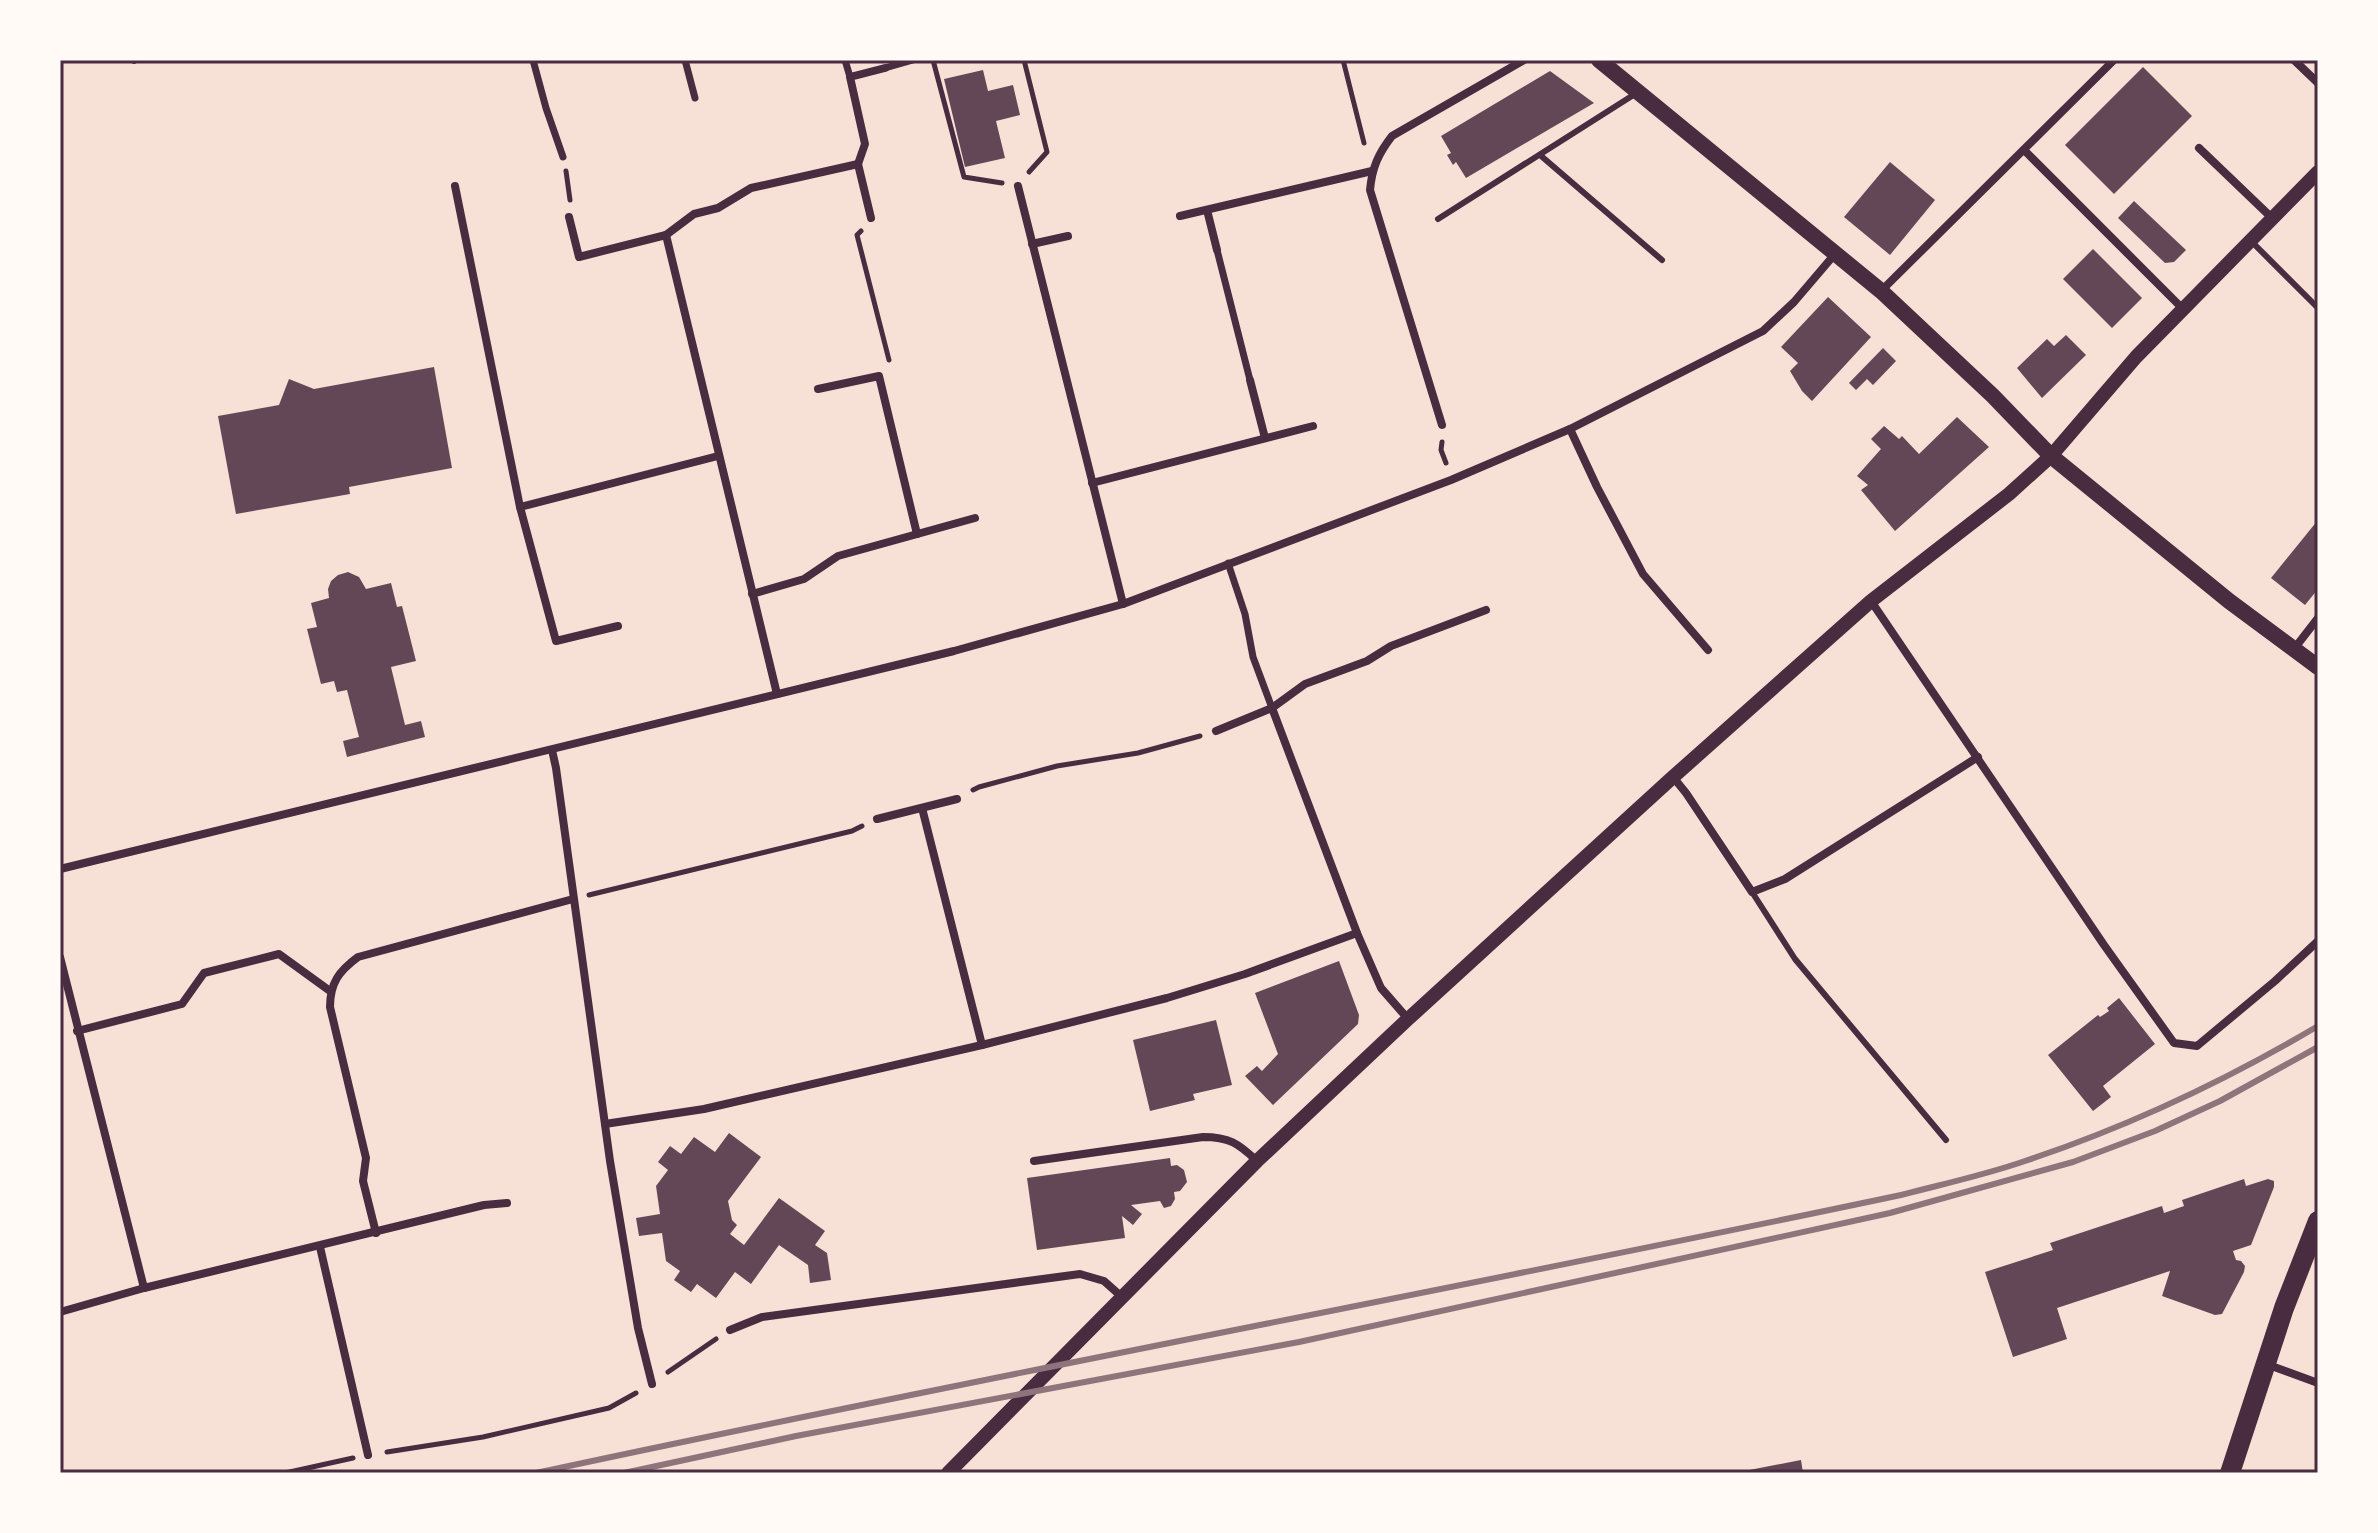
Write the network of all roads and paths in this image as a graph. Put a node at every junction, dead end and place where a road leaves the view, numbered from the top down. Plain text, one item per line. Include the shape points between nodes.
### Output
1 (533, 60) edge
2 (685, 60) edge
3 (845, 60) edge
4 (913, 60) edge
5 (933, 60) edge
6 (1024, 60) edge
7 (1343, 60) edge
8 (1524, 60) edge
9 (1599, 60) edge
10 (2114, 60) edge
11 (2294, 60) edge
12 (885, 68) joint
13 (850, 77) junction
14 (2318, 83) edge
15 (1638, 92) junction
16 (695, 98) dead end
17 (2199, 148) dead end
18 (2024, 150) junction
19 (1540, 155) junction
20 (563, 157) joint
21 (858, 164) junction
22 (1372, 171) junction
23 (2318, 172) edge
24 (455, 186) dead end
25 (1018, 186) junction
26 (1207, 210) junction
27 (1180, 216) dead end
28 (569, 217) joint
29 (871, 218) joint
30 (2272, 218) junction
31 (1438, 219) dead end
32 (666, 235) junction
33 (1068, 236) dead end
34 (2250, 240) junction
35 (1032, 244) junction
36 (1217, 250) joint
37 (1836, 253) junction
38 (1662, 260) dead end
39 (1881, 291) junction
40 (2182, 308) junction
41 (2318, 308) edge
42 (879, 376) junction
43 (1250, 380) joint
44 (818, 389) dead end
45 (1442, 425) joint
46 (1313, 426) dead end
47 (1570, 429) junction
48 (1265, 438) junction
49 (718, 456) junction
50 (2051, 456) junction
51 (1451, 480) junction
52 (1092, 483) junction
53 (520, 507) junction
54 (975, 518) dead end
55 (917, 534) junction
56 (1228, 563) junction
57 (752, 594) junction
58 (1871, 601) junction
59 (1123, 604) junction
60 (1486, 610) dead end
61 (2318, 618) edge
62 (618, 626) dead end
63 (1708, 650) dead end
64 (2294, 651) junction
65 (2318, 667) edge
66 (777, 694) junction
67 (1272, 708) junction
68 (1216, 731) joint
69 (552, 750) junction
70 (1978, 757) junction
71 (1673, 777) junction
72 (957, 799) joint
73 (922, 808) junction
74 (877, 819) joint
75 (60, 869) edge
76 (1752, 892) junction
77 (573, 899) junction
78 (1357, 933) junction
79 (2318, 941) edge
80 (60, 957) edge
81 (330, 991) junction
82 (1408, 1019) junction
83 (77, 1031) junction
84 (982, 1045) junction
85 (605, 1124) junction
86 (1946, 1140) dead end
87 (1034, 1161) dead end
88 (1257, 1161) junction
89 (507, 1203) dead end
90 (2318, 1221) edge
91 (376, 1233) junction
92 (320, 1247) junction
93 (144, 1288) junction
94 (1117, 1302) junction
95 (60, 1312) edge
96 (730, 1330) joint
97 (2265, 1363) junction
98 (2318, 1383) edge
99 (652, 1384) junction
100 (368, 1455) junction
101 (949, 1471) edge
102 (285, 1473) edge
103 (2230, 1473) edge

1 - 20 street
2 - 16 street
3 - 13 street
4 - 12 street
5 - 25 path via 964,177
6 - 25 path via 1047,152
7 - 22 path
8 - 22 street via 1392,136
9 - 15 main road
10 - 18 street
11 - 14 street
12 - 13 street
13 - 21 street via 865,144
15 - 19 lane
15 - 37 main road
17 - 30 street
18 - 39 street
18 - 40 street
19 - 31 lane
19 - 38 lane
20 - 28 path
21 - 29 street
21 - 32 street via 751,188 718,208 694,214
22 - 26 street
22 - 45 street via 1370,190
23 - 30 street
24 - 53 street
25 - 35 street
26 - 27 street
26 - 36 street
28 - 32 street via 579,257
29 - 42 path via 857,235 889,359
30 - 34 street
32 - 49 street
33 - 35 street
34 - 40 street
34 - 41 lane
35 - 52 street
36 - 43 street
37 - 39 main road
37 - 47 street via 1763,331
39 - 50 main road
40 - 50 street
42 - 44 street
42 - 55 street
43 - 48 street
45 - 51 path via 1441,450
46 - 48 street
47 - 51 street
47 - 63 street via 1643,574
48 - 52 street
49 - 53 street
49 - 57 street
50 - 58 street
50 - 64 main road
51 - 56 street
52 - 59 street
53 - 62 street via 556,641
54 - 55 street
55 - 57 street via 838,556 804,579
56 - 59 street
56 - 67 street
57 - 66 street
58 - 70 street
58 - 71 street
59 - 66 street
60 - 67 street via 1305,684
61 - 64 street
64 - 65 main road
66 - 69 street
67 - 68 street
67 - 78 street
68 - 72 path via 1138,753 1057,766 979,787
69 - 75 street
69 - 77 street
70 - 76 street via 1785,879
70 - 79 street via 2174,1043 2197,1046
71 - 76 street
71 - 82 street
72 - 73 street
73 - 74 street
73 - 84 street
74 - 77 path via 852,831
76 - 86 lane via 1795,959
77 - 81 street via 358,957 340,971
77 - 85 street
78 - 82 street via 1381,988
78 - 84 street via 1167,998
80 - 83 street
81 - 83 street via 279,954 204,973 182,1004
81 - 91 street via 366,1158 363,1181
82 - 88 street
83 - 93 street
84 - 85 street via 704,1109
85 - 99 street
87 - 88 street via 1203,1137 1223,1137
88 - 94 street
89 - 91 street
90 - 97 main road
91 - 92 street
92 - 93 street
92 - 100 street
93 - 95 street
94 - 96 street via 1104,1281 1080,1274 762,1317
94 - 101 street
96 - 99 path
97 - 98 street
97 - 103 main road
99 - 100 path via 609,1408 483,1437
100 - 102 path

